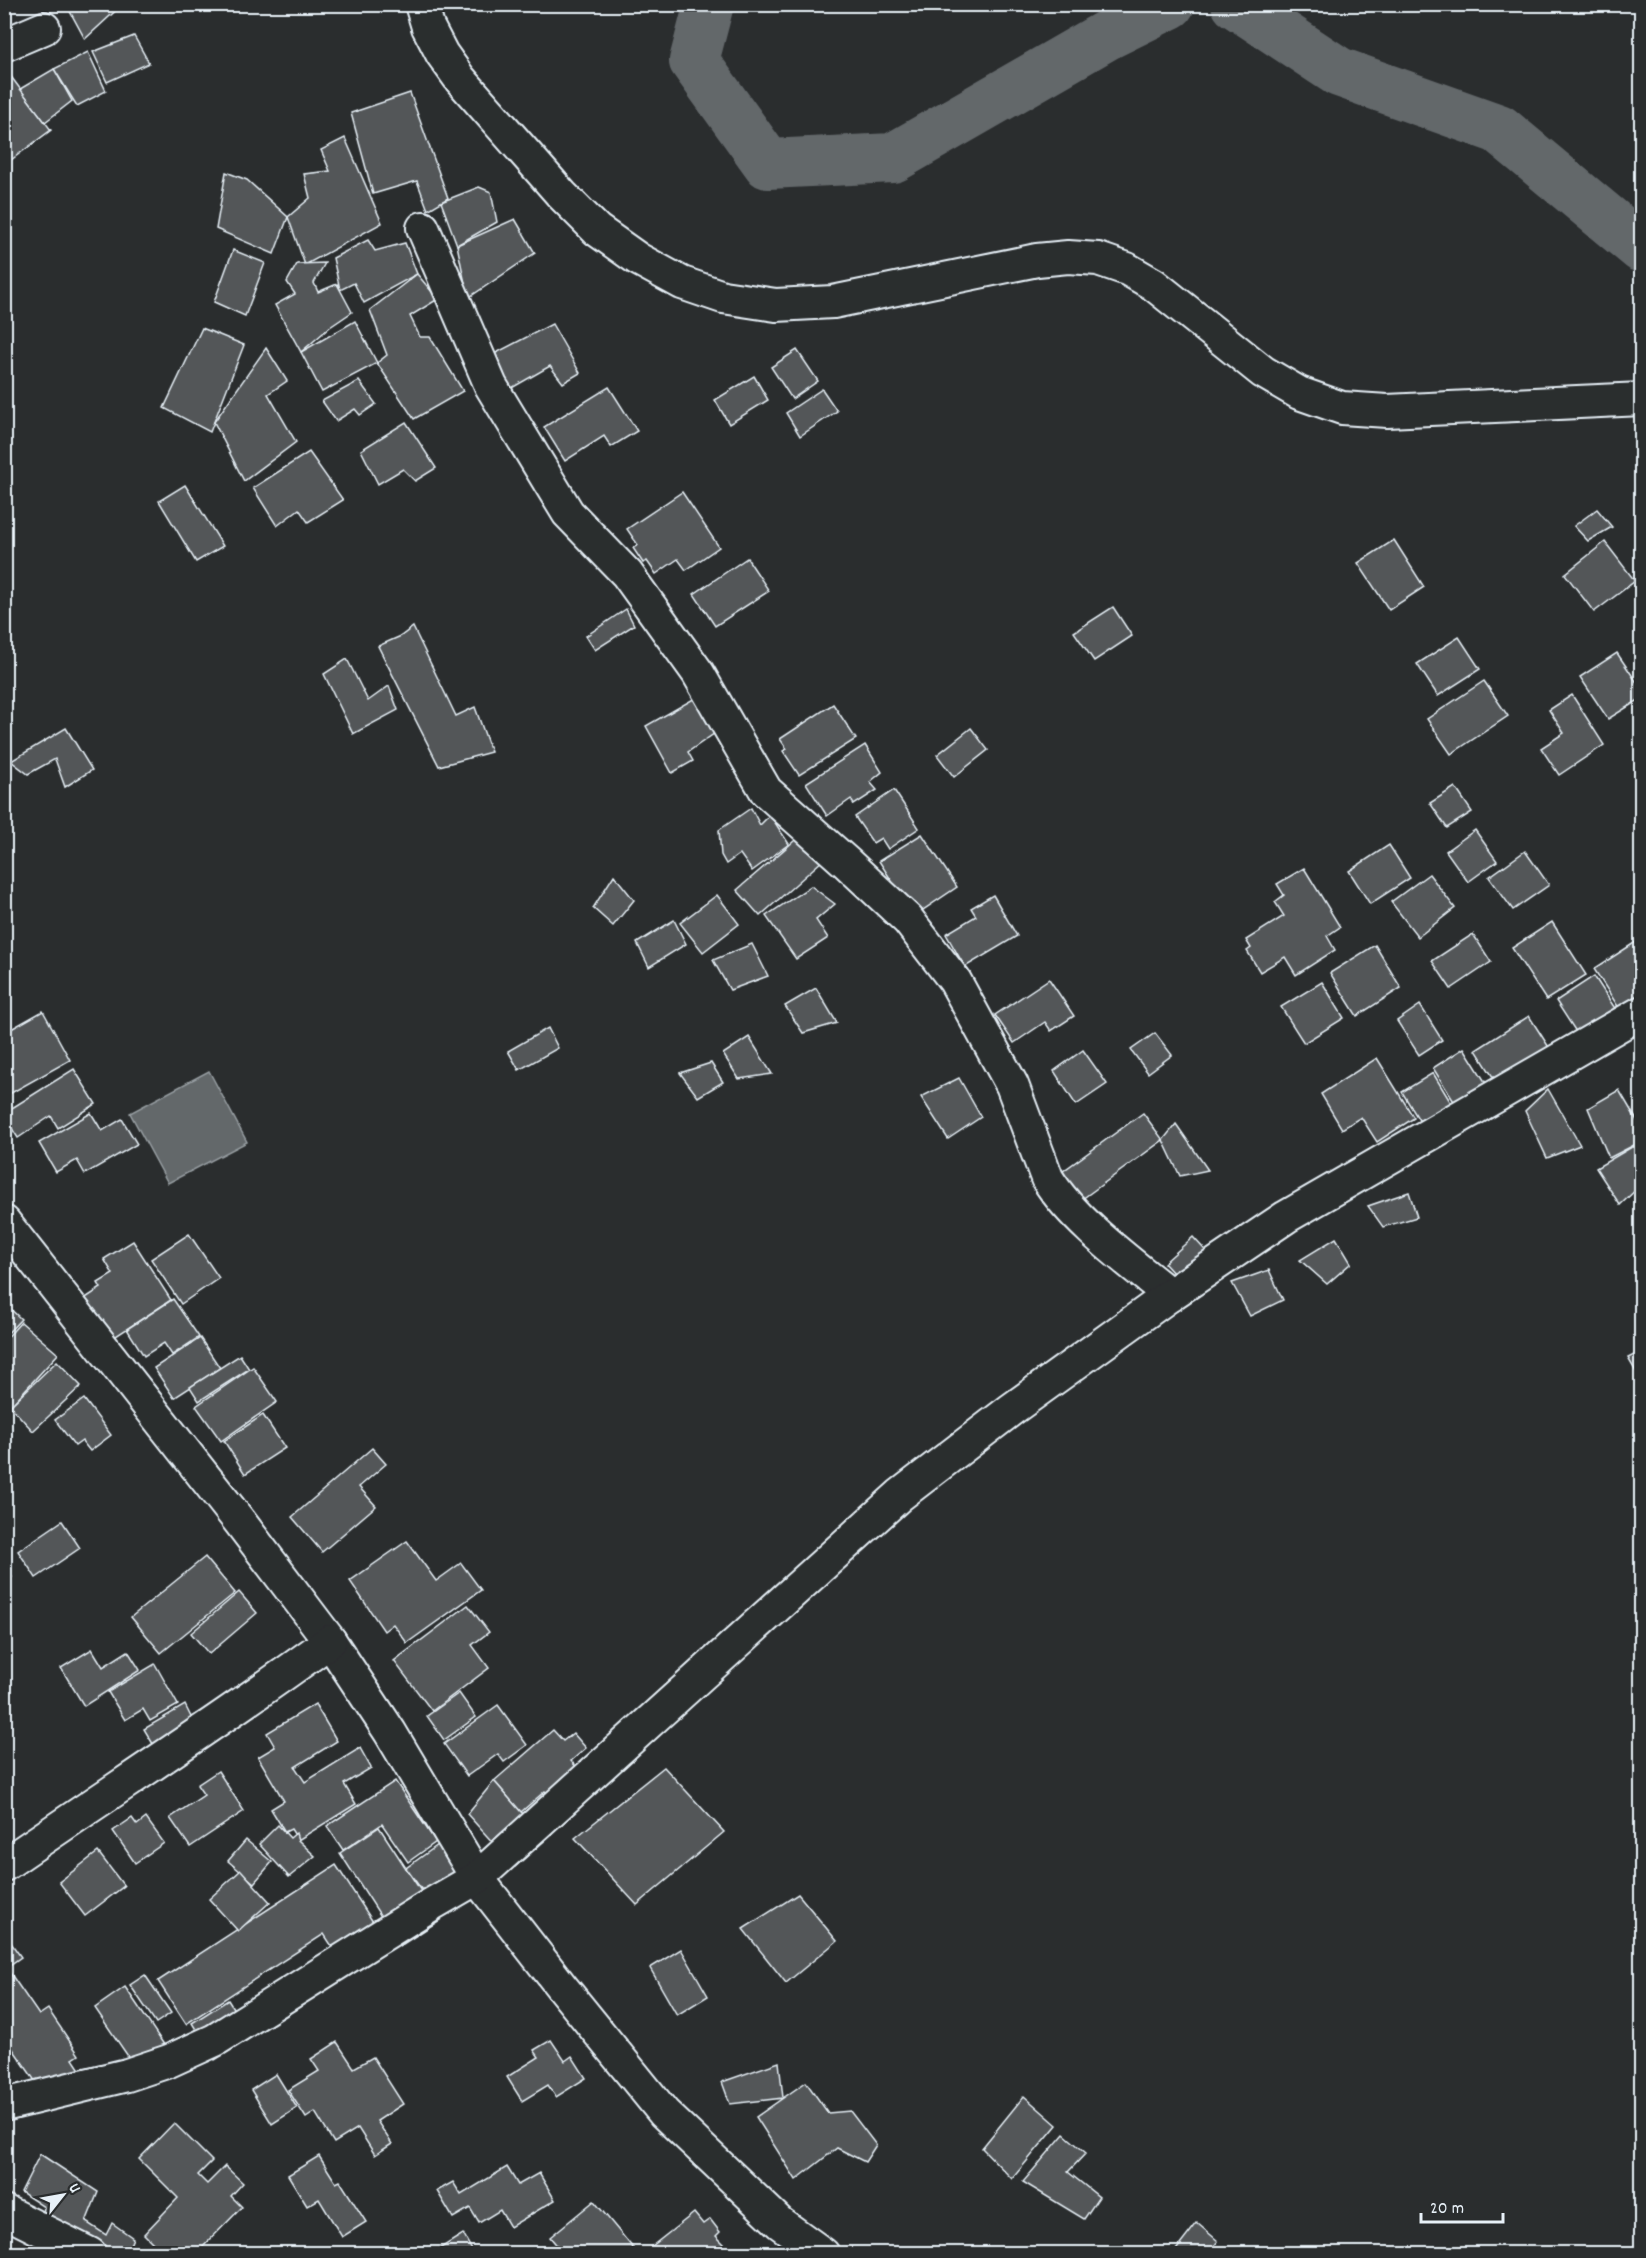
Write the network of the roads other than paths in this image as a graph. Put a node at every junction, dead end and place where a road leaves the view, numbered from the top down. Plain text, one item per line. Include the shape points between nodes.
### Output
1 (421, 4) edge
2 (44, 28) dead end
3 (4, 45) edge
4 (423, 228) dead end
5 (1641, 399) edge
6 (1641, 1012) edge
7 (4, 1222) edge
8 (1170, 1295) junction
9 (330, 1641) junction
10 (4, 1865) edge
11 (477, 1878) junction
12 (4, 2105) edge
13 (4, 2211) edge
14 (90, 2253) edge
15 (823, 2253) edge

1 - 5 street via 442,54 460,79 597,230 682,283 723,297 776,305 833,302 1037,260 1068,256 1098,259 1154,284 1263,372 1299,393 1342,408 1387,411
2 - 3 street
4 - 8 street via 491,386 568,513 622,567 698,673 766,791 908,920 955,981 1012,1085 1055,1191
6 - 8 street via 1293,1213
7 - 9 street
8 - 11 street via 1003,1415 900,1496
9 - 10 street via 168,1757
9 - 11 street via 390,1732
11 - 12 street via 215,2040 127,2075
11 - 15 street via 664,2112 780,2223
13 - 14 street

